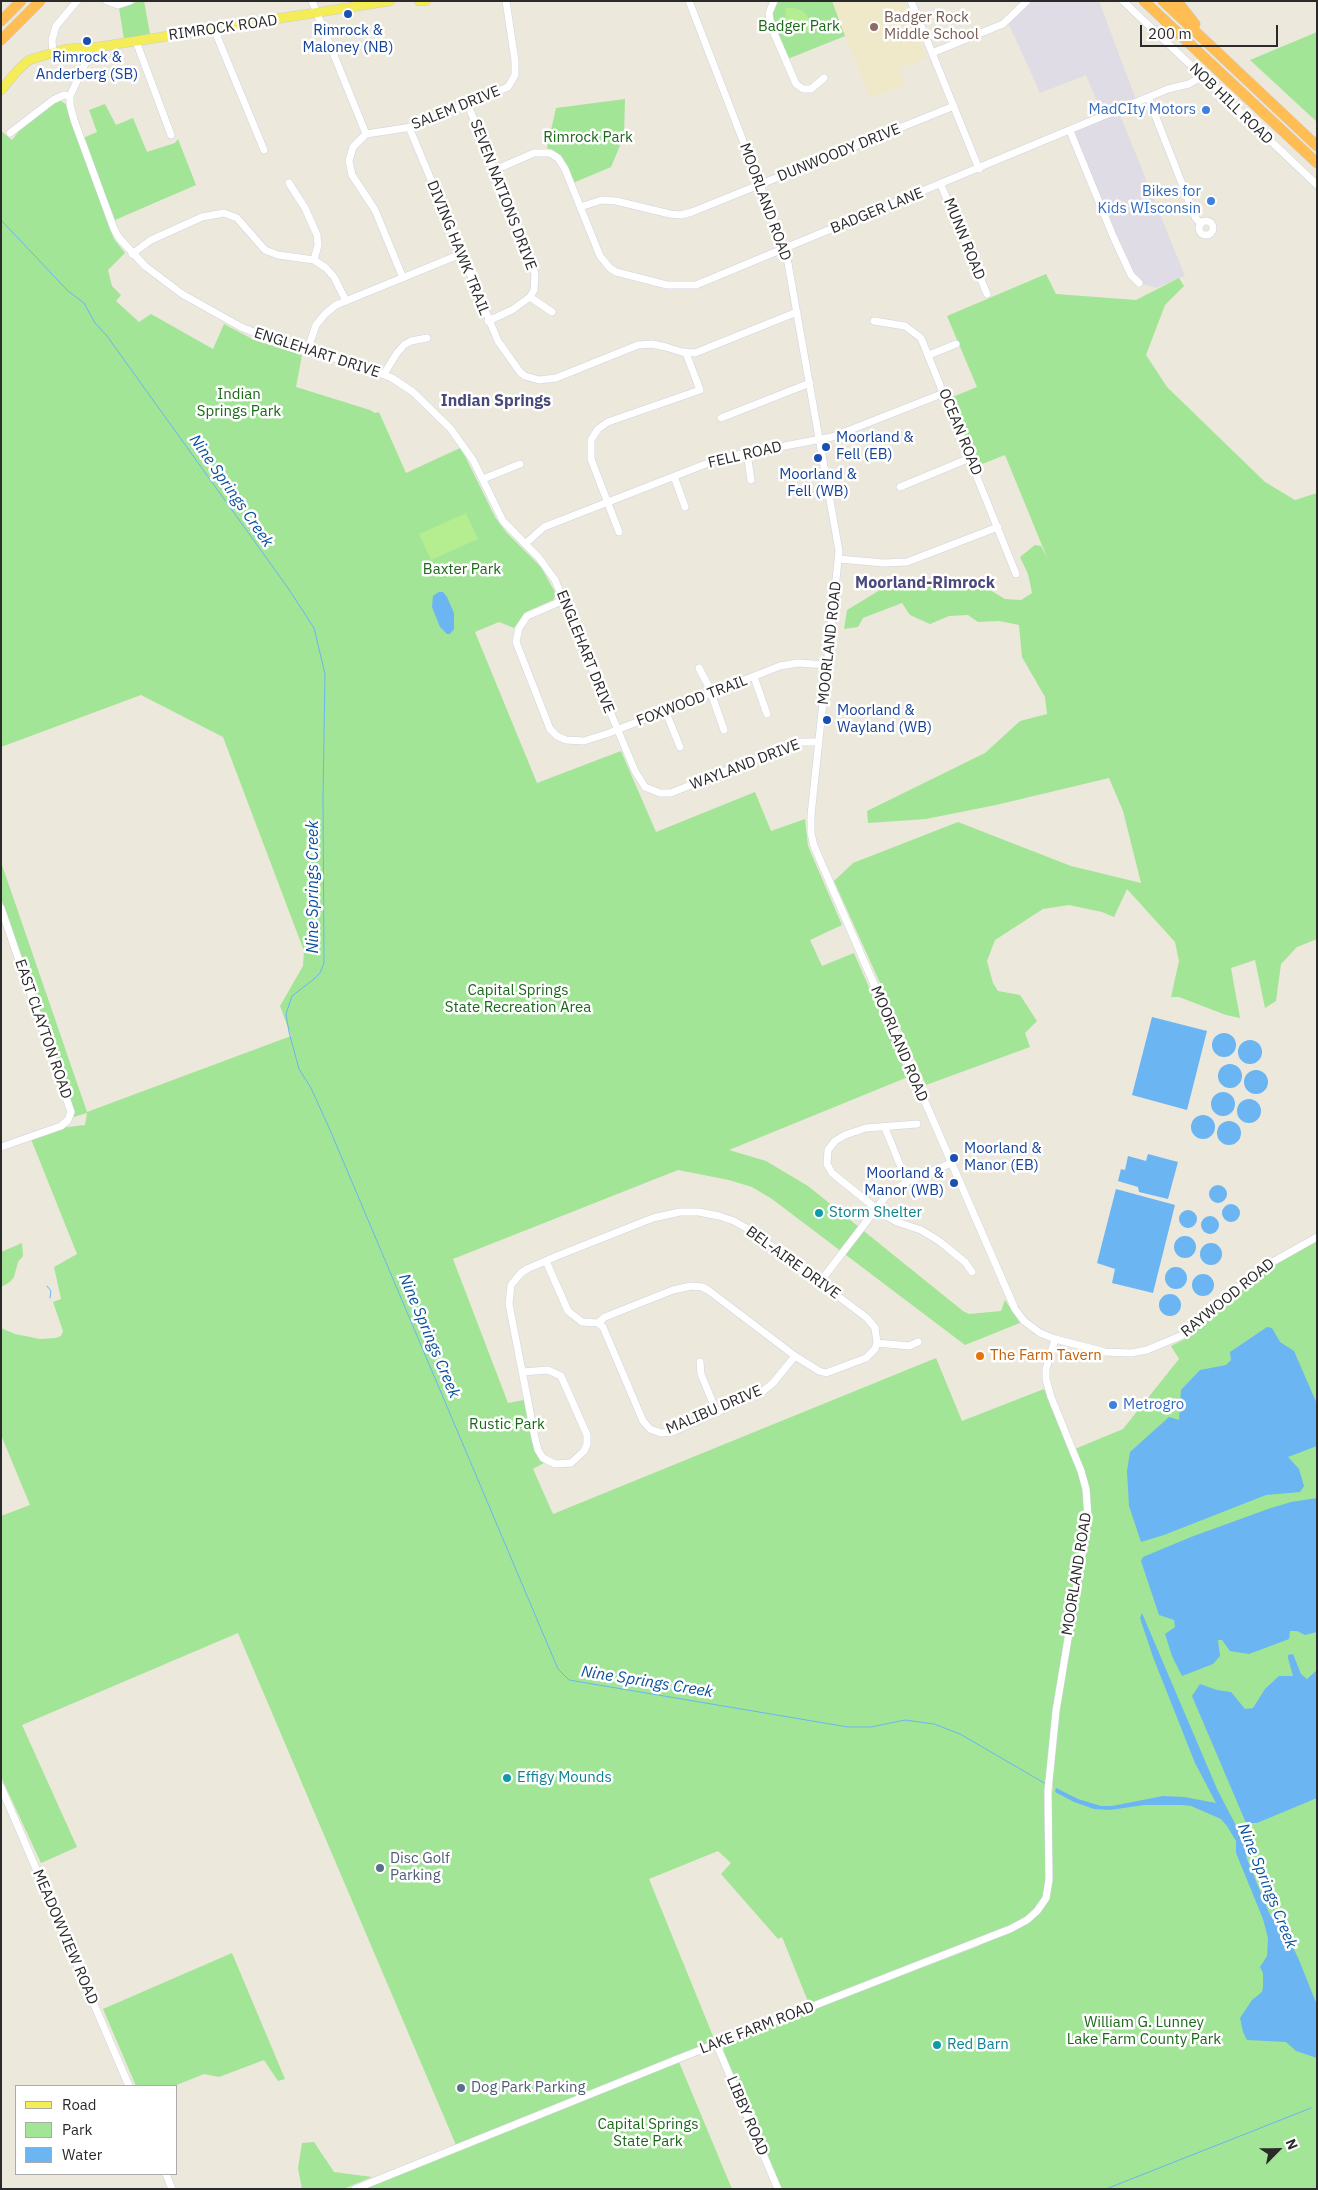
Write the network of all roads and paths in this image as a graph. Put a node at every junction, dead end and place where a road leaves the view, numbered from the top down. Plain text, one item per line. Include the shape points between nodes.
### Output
1 (20, 1) edge
2 (40, 1) edge
3 (77, 1) edge
4 (107, 1) edge
5 (130, 1) edge
6 (312, 1) edge
7 (390, 1) edge
8 (419, 1) edge
9 (426, 1) edge
10 (506, 1) edge
11 (688, 1) edge
12 (774, 1) edge
13 (911, 1) edge
14 (1027, 1) edge
15 (1123, 1) edge
16 (1142, 1) edge
17 (1163, 1) edge
18 (1177, 1) edge
19 (318, 14) junction
20 (1, 21) edge
21 (214, 29) junction
22 (1, 40) edge
23 (136, 40) junction
24 (85, 49) junction
25 (932, 53) junction
26 (53, 54) junction
27 (1202, 76) junction
28 (824, 78) dead end
29 (1245, 78) junction
30 (1, 90) edge
31 (70, 96) junction
32 (1148, 97) junction
33 (468, 105) junction
34 (954, 106) junction
35 (409, 127) junction
36 (1070, 131) junction
37 (10, 133) dead end
38 (366, 134) junction
39 (170, 135) dead end
40 (1317, 146) edge
41 (264, 150) dead end
42 (1317, 163) edge
43 (979, 169) junction
44 (495, 170) junction
45 (289, 183) dead end
46 (941, 184) junction
47 (1317, 185) edge
48 (760, 186) junction
49 (580, 207) junction
50 (1200, 224) dead end
51 (785, 249) junction
52 (132, 254) junction
53 (461, 254) junction
54 (314, 260) junction
55 (403, 278) junction
56 (1139, 283) dead end
57 (987, 294) dead end
58 (530, 297) junction
59 (346, 301) junction
60 (552, 312) dead end
61 (797, 312) junction
62 (874, 320) dead end
63 (488, 321) junction
64 (427, 338) dead end
65 (956, 344) dead end
66 (307, 352) junction
67 (686, 353) junction
68 (929, 355) junction
69 (384, 374) junction
70 (810, 384) junction
71 (944, 393) junction
72 (721, 418) dead end
73 (820, 440) junction
74 (747, 453) junction
75 (970, 458) junction
76 (520, 464) dead end
77 (674, 476) junction
78 (483, 479) junction
79 (751, 480) dead end
80 (900, 487) dead end
81 (607, 502) junction
82 (684, 507) dead end
83 (998, 527) junction
84 (619, 532) dead end
85 (525, 544) junction
86 (839, 559) junction
87 (1016, 574) dead end
88 (564, 600) junction
89 (827, 665) junction
90 (699, 668) dead end
91 (754, 677) junction
92 (710, 693) junction
93 (665, 710) junction
94 (767, 714) dead end
95 (617, 730) junction
96 (724, 730) dead end
97 (819, 742) junction
98 (680, 746) dead end
99 (671, 793) joint
100 (1, 908) edge
101 (917, 1124) dead end
102 (885, 1128) junction
103 (1, 1147) edge
104 (951, 1163) junction
105 (907, 1182) junction
106 (876, 1209) junction
107 (1317, 1237) edge
108 (546, 1261) junction
109 (972, 1272) dead end
110 (820, 1282) junction
111 (1024, 1321) joint
112 (598, 1323) junction
113 (1055, 1338) junction
114 (918, 1342) dead end
115 (877, 1343) junction
116 (795, 1356) junction
117 (700, 1362) dead end
118 (522, 1372) junction
119 (716, 1413) junction
120 (1, 1787) edge
121 (1049, 1787) joint
122 (716, 2043) junction
123 (128, 2085) edge
124 (166, 2175) edge
125 (172, 2189) edge
126 (355, 2189) edge
127 (778, 2189) edge

1 - 20 highway
2 - 22 highway
3 - 26 street via 56,26
4 - 5 street via 118,5
6 - 19 street
7 - 19 main road, RIMROCK ROAD
8 - 9 main road
10 - 33 street, SALEM DRIVE via 515,61 513,81 503,90
11 - 48 street, MOORLAND ROAD
12 - 28 street via 769,13 771,26 796,84 803,89 811,89
13 - 25 street
14 - 25 street via 1003,24
15 - 27 street, NOB HILL ROAD
16 - 42 highway
17 - 29 highway
18 - 29 highway
19 - 21 main road, RIMROCK ROAD
19 - 38 street
21 - 23 main road, RIMROCK ROAD
21 - 41 street
23 - 24 main road, RIMROCK ROAD
23 - 39 street
24 - 26 main road, RIMROCK ROAD via 68,55
24 - 31 street via 85,64
25 - 34 street
26 - 30 main road, RIMROCK ROAD via 35,57 24,64
27 - 32 street, BADGER LANE via 1189,84
27 - 47 street, NOB HILL ROAD
29 - 40 highway
31 - 37 street via 53,100
31 - 52 street, ENGLEHART DRIVE via 74,120 110,222
32 - 36 street, BADGER LANE
32 - 50 street
33 - 35 street, SALEM DRIVE
33 - 44 street, SEVEN NATIONS DRIVE
34 - 43 street
34 - 48 street, DUNWOODY DRIVE
35 - 38 street, SALEM DRIVE
35 - 53 street, DIVING HAWK TRAIL
36 - 43 street, BADGER LANE
36 - 56 street via 1113,236 1131,275
38 - 55 street via 353,147 350,168 375,210
43 - 46 street, BADGER LANE
44 - 49 street, BADGER LANE via 534,153 550,153 565,169
44 - 58 street, SEVEN NATIONS DRIVE via 535,274
45 - 54 street via 317,235
46 - 51 street, BADGER LANE
46 - 57 street, MUNN ROAD
48 - 49 street, DUNWOODY DRIVE via 681,215 616,201 602,200
48 - 51 street, MOORLAND ROAD
49 - 51 street, BADGER LANE via 600,256 610,268 666,285 703,283
51 - 61 street, MOORLAND ROAD
52 - 54 street via 151,240 194,221 224,213 237,218 265,250
52 - 66 street, ENGLEHART DRIVE via 164,282 226,320 264,338
53 - 55 street
53 - 63 street, DIVING HAWK TRAIL
54 - 59 street via 334,277
55 - 59 street
58 - 60 street
58 - 63 street
59 - 66 street via 316,324
61 - 67 street via 706,349
61 - 70 street, MOORLAND ROAD
62 - 68 street, OCEAN ROAD via 913,330
63 - 67 street, DIVING HAWK TRAIL via 514,365 525,376 539,380 556,378 638,345 666,347
64 - 69 street via 404,345
65 - 68 street
66 - 69 street, ENGLEHART DRIVE
67 - 81 street via 700,390 608,422 591,440 591,459
68 - 71 street, OCEAN ROAD
69 - 78 street, ENGLEHART DRIVE via 414,392 440,417 468,452
70 - 72 street
70 - 73 street, MOORLAND ROAD
71 - 73 street, FELL ROAD
71 - 75 street, OCEAN ROAD
73 - 74 street, FELL ROAD
73 - 86 street, MOORLAND ROAD
74 - 77 street, FELL ROAD via 721,458
74 - 79 street
75 - 80 street
75 - 83 street, OCEAN ROAD
76 - 78 street
77 - 81 street, FELL ROAD
77 - 82 street
78 - 85 street, ENGLEHART DRIVE via 503,521
81 - 84 street
81 - 85 street, FELL ROAD via 544,528
83 - 86 street via 907,562
83 - 87 street, OCEAN ROAD
85 - 88 street, ENGLEHART DRIVE via 548,569
86 - 89 street, MOORLAND ROAD
88 - 95 street, ENGLEHART DRIVE
88 - 95 street, FOXWOOD TRAIL via 528,616 518,628 516,642 542,711 557,736 577,742
89 - 91 street, FOXWOOD TRAIL via 793,663
89 - 97 street, MOORLAND ROAD
90 - 92 street
91 - 92 street, FOXWOOD TRAIL
91 - 94 street
92 - 93 street, FOXWOOD TRAIL
92 - 96 street
93 - 95 street, FOXWOOD TRAIL
93 - 98 street
95 - 99 street, ENGLEHART DRIVE via 639,780 650,790 660,794
97 - 99 street, WAYLAND DRIVE via 786,746
97 - 104 street, MOORLAND ROAD via 810,823 814,846
100 - 103 street, EAST CLAYTON ROAD via 70,1107 68,1120 56,1128
101 - 102 street
102 - 105 street
102 - 106 street via 866,1128 845,1135 835,1141 827,1157 832,1173
104 - 105 street
104 - 111 street, MOORLAND ROAD via 1014,1309
105 - 106 street via 886,1196
106 - 109 street via 939,1241
106 - 110 street
107 - 113 street, RAYWOOD ROAD via 1260,1270 1200,1324 1160,1347 1131,1353 1105,1352
108 - 110 street, BEL-AIRE DRIVE via 658,1216 698,1212 742,1225
108 - 112 street via 568,1311 582,1322
108 - 118 street, BEL-AIRE DRIVE via 521,1273 511,1285 509,1304
110 - 115 street, BEL-AIRE DRIVE via 867,1318 875,1328
111 - 113 street, RAYWOOD ROAD via 1040,1333
112 - 116 street via 605,1317 673,1290 686,1286 702,1287
112 - 119 street, MALIBU DRIVE via 603,1327 643,1421 650,1429 672,1432
113 - 121 street, MOORLAND ROAD via 1046,1379 1081,1471 1088,1518 1060,1685
114 - 115 street via 909,1346
115 - 116 street via 866,1358 826,1373
116 - 119 street, MALIBU DRIVE via 762,1392
117 - 119 street via 700,1374
118 - 118 street, BEL-AIRE DRIVE via 540,1455 555,1464 571,1463 584,1451 587,1435 561,1376 548,1370
120 - 123 street, MEADOWVIEW ROAD
121 - 122 street, LAKE FARM ROAD via 1049,1880 1046,1898 1027,1920
122 - 126 street, LAKE FARM ROAD
122 - 127 street, LIBBY ROAD
124 - 125 street

